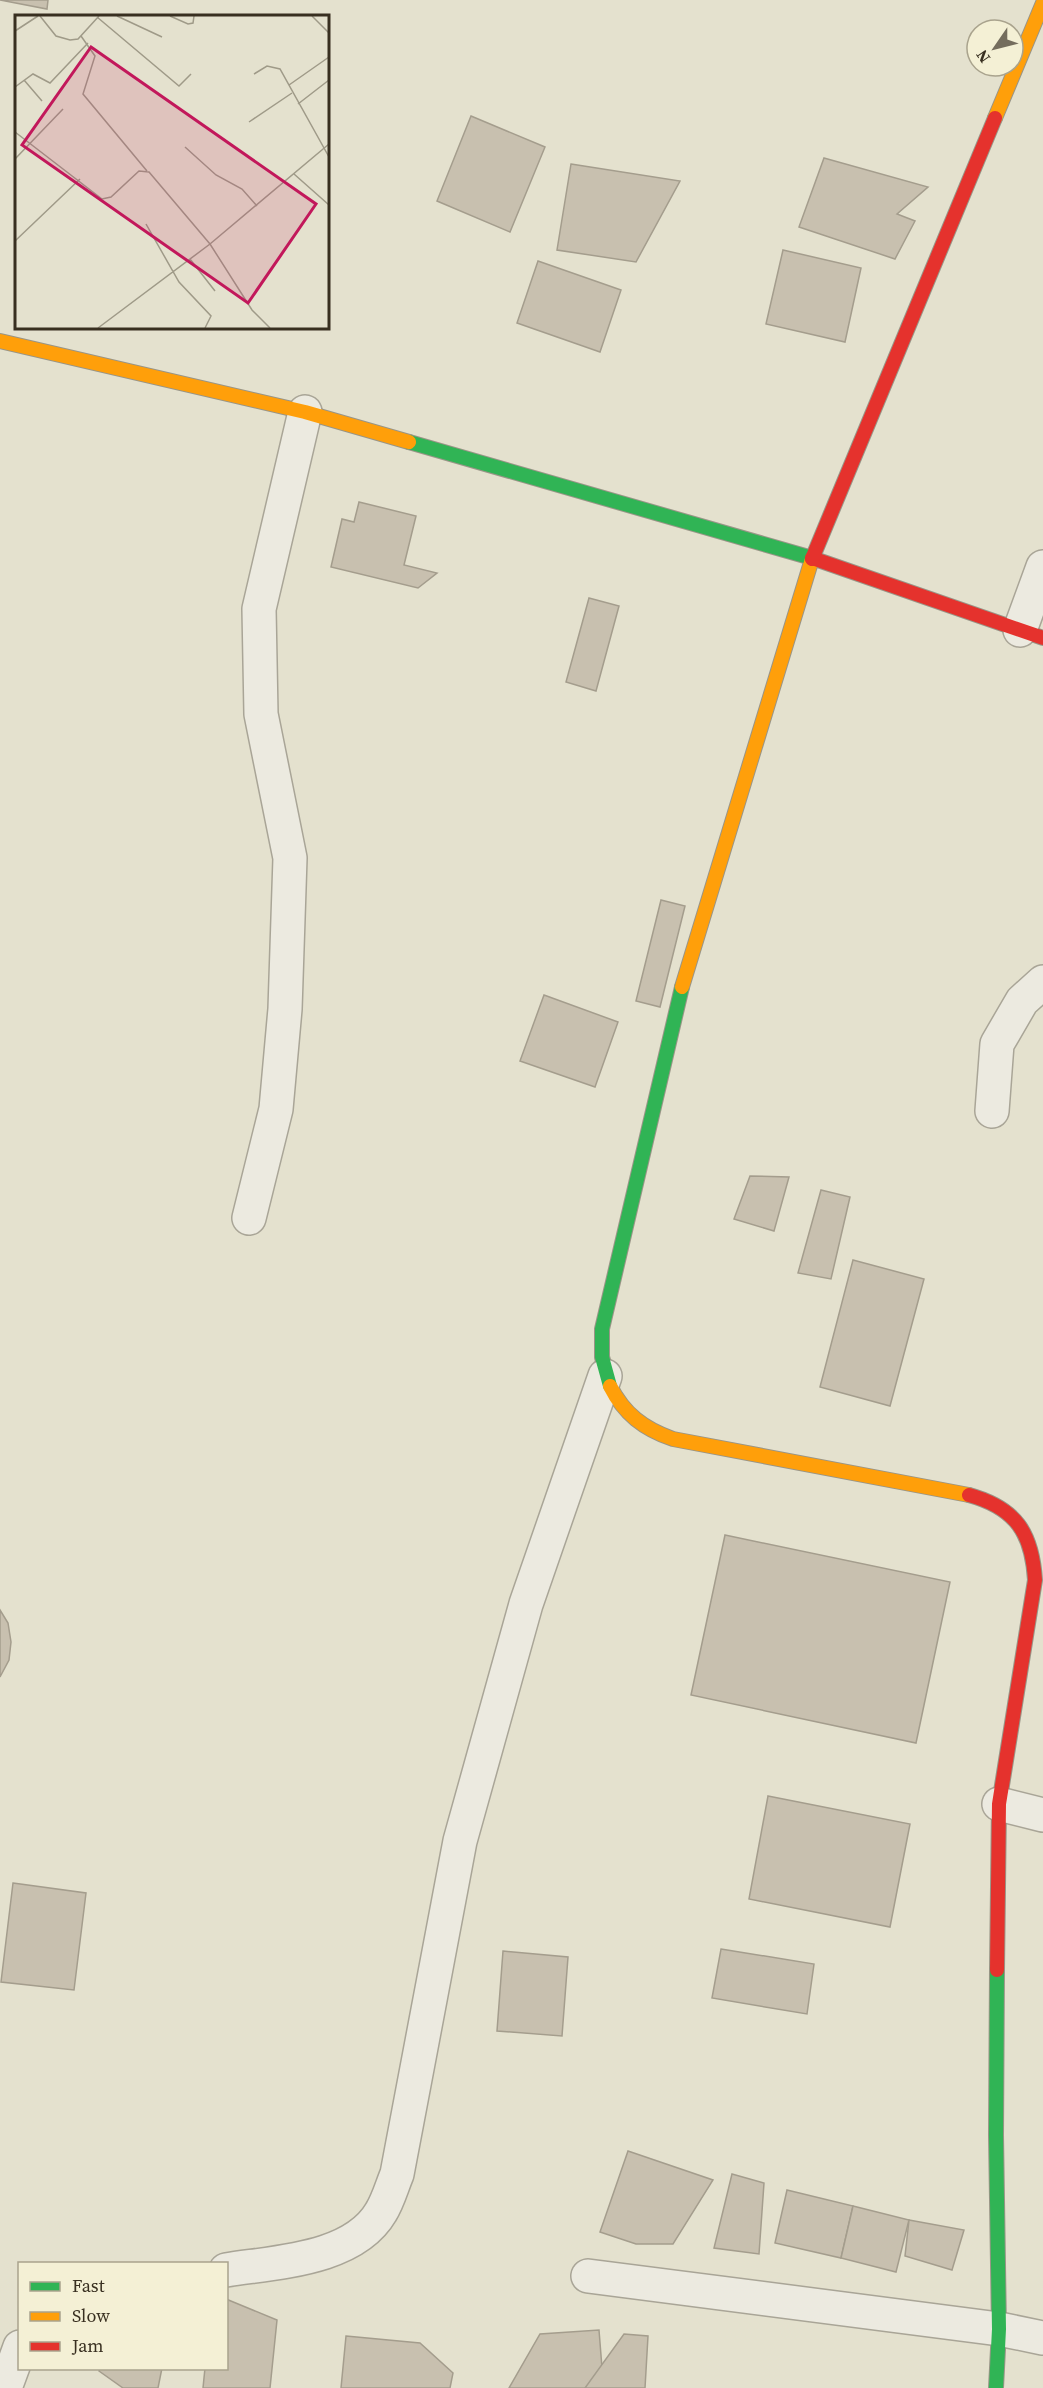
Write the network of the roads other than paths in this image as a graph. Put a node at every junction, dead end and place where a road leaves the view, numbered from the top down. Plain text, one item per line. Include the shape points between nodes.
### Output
1 (1043, 3) edge
2 (0, 341) edge
3 (304, 412) junction
4 (812, 558) junction
5 (1043, 567) edge
6 (1032, 634) edge
7 (1043, 982) edge
8 (992, 1111) dead end
9 (249, 1218) dead end
10 (605, 1376) junction
11 (999, 1804) junction
12 (1043, 1815) edge
13 (228, 2270) edge
14 (588, 2276) dead end
15 (999, 2329) junction
16 (1043, 2338) edge
17 (18, 2352) edge
18 (5, 2388) edge
19 (996, 2388) edge

1 - 4 street
2 - 3 street
3 - 4 street
3 - 9 street via 259,609 261,714 290,858 285,1009 276,1109
4 - 6 street
4 - 10 street via 684,977 602,1329 600,1351
5 - 6 street
7 - 8 street via 1022,1001 997,1044
10 - 11 street via 624,1409 646,1428 669,1437 973,1496 1010,1514 1027,1541 1036,1573
10 - 13 street via 526,1604 460,1842 397,2174 381,2214 354,2240 323,2254
11 - 12 street
11 - 15 street
14 - 15 street
15 - 16 street
15 - 19 street
17 - 18 street

